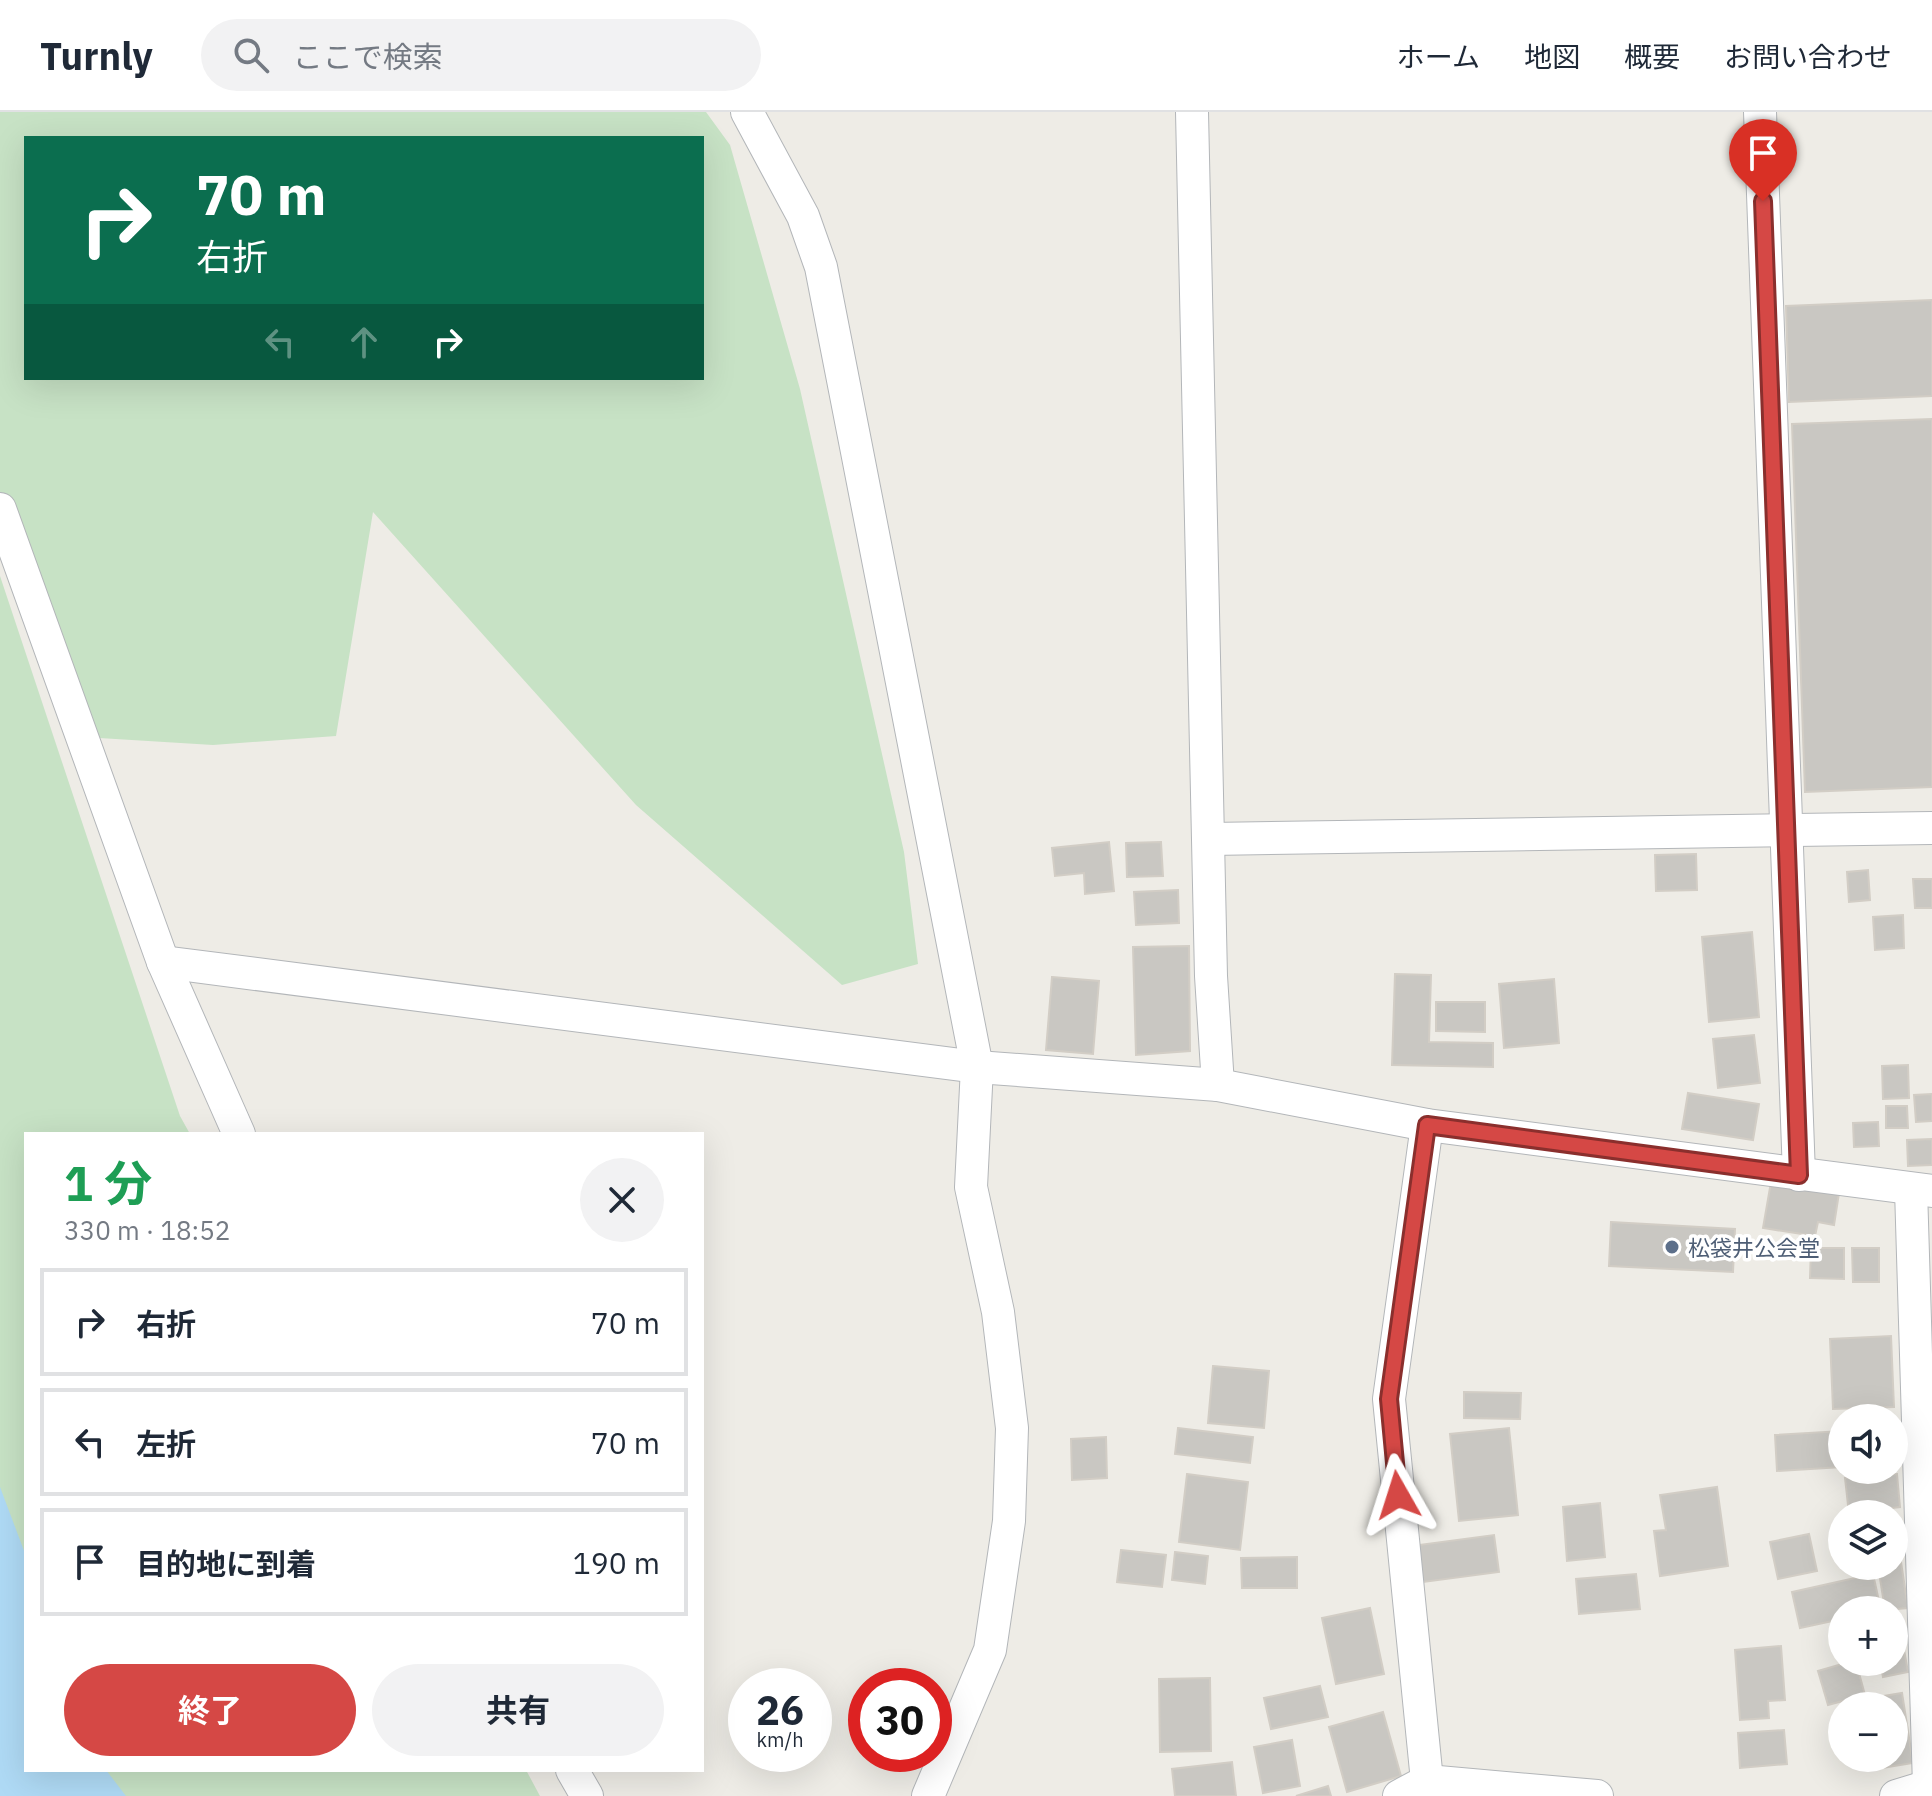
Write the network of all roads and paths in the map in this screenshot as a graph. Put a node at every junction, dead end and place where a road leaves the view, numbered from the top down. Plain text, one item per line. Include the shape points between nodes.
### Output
1 (747, 112) edge
2 (1192, 112) edge
3 (1760, 112) edge
4 (0, 509) edge
5 (1932, 828) edge
6 (1788, 831) junction
7 (1210, 839) junction
8 (163, 962) junction
9 (977, 1067) junction
10 (1218, 1085) junction
11 (1427, 1125) junction
12 (238, 1132) edge
13 (1799, 1175) junction
14 (1925, 1189) edge
15 (573, 1772) edge
16 (1427, 1781) junction
17 (1930, 1786) edge
18 (587, 1796) edge
19 (928, 1796) edge
20 (1399, 1796) edge
21 (1597, 1796) edge
22 (1896, 1796) edge

1 - 9 street via 803,216 821,267
2 - 7 street
3 - 6 street
4 - 8 street
5 - 6 street
6 - 7 street
6 - 13 street
7 - 10 street
8 - 9 street
8 - 12 street
9 - 10 street
9 - 19 street via 971,1187 998,1312 1010,1414 1009,1521 990,1650
10 - 11 street
11 - 13 street
11 - 16 street via 1389,1399
13 - 14 street
14 - 17 street
15 - 18 street
16 - 20 street
16 - 21 street
17 - 22 street

